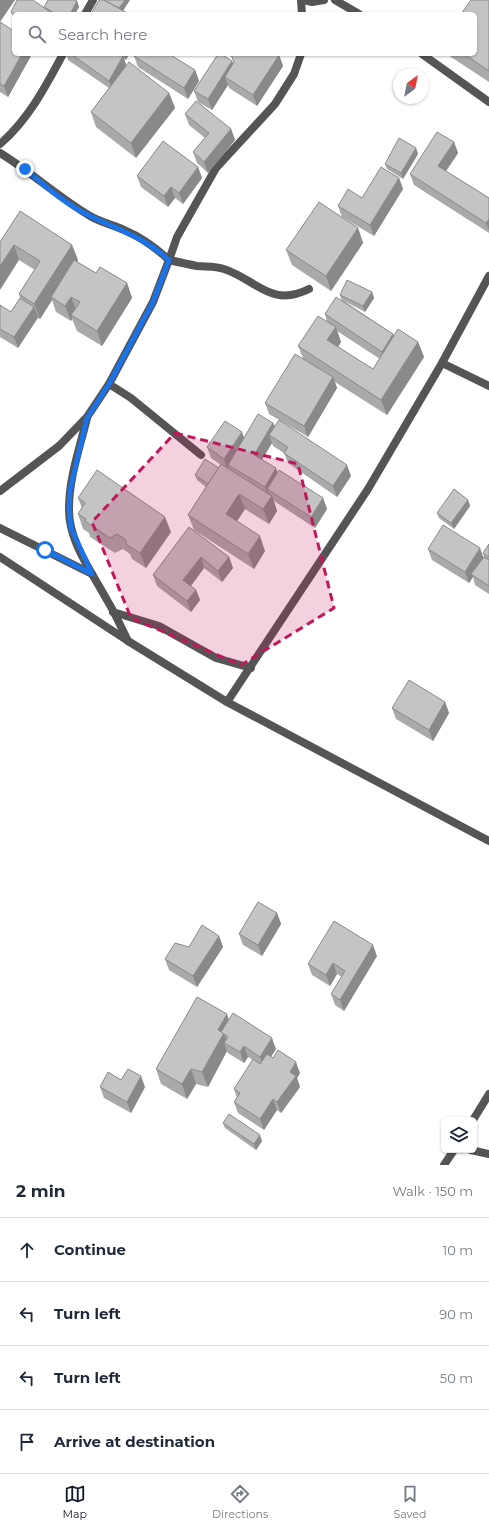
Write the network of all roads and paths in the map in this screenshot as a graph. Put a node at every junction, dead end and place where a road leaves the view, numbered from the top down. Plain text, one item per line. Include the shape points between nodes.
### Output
1 (93, 0) edge
2 (303, 0) edge
3 (324, 0) edge
4 (336, 0) edge
5 (86, 12) edge
6 (302, 12) edge
7 (356, 12) edge
8 (62, 56) edge
9 (300, 56) edge
10 (425, 56) edge
11 (489, 102) edge
12 (0, 144) edge
13 (0, 153) edge
14 (169, 260) junction
15 (489, 276) edge
16 (309, 288) dead end
17 (442, 362) junction
18 (109, 384) junction
19 (489, 386) edge
20 (87, 418) junction
21 (201, 455) dead end
22 (0, 491) edge
23 (0, 528) edge
24 (0, 556) edge
25 (92, 574) junction
26 (113, 612) junction
27 (128, 641) junction
28 (251, 668) junction
29 (227, 702) junction
30 (489, 841) edge
31 (489, 1094) edge
32 (475, 1117) edge
33 (477, 1151) edge
34 (452, 1153) edge
35 (489, 1154) edge
36 (444, 1165) edge

1 - 5 street
2 - 3 street
2 - 6 street
4 - 7 street
8 - 12 street via 25,117 13,133
9 - 14 street via 294,74 275,104 216,168 177,237
10 - 11 street
13 - 14 street via 84,213 154,246
14 - 16 street via 224,269 268,292 285,296 296,295
14 - 18 street via 153,302
15 - 17 street
17 - 19 street
17 - 28 street via 368,489
18 - 20 street
18 - 21 street
20 - 22 street via 59,446
20 - 25 street via 70,490 69,509 71,528
23 - 25 street
24 - 27 street
25 - 26 street
26 - 27 street
26 - 28 street via 159,626 216,658
27 - 29 street
28 - 29 street
29 - 30 street
31 - 32 street
33 - 35 street
34 - 36 street

